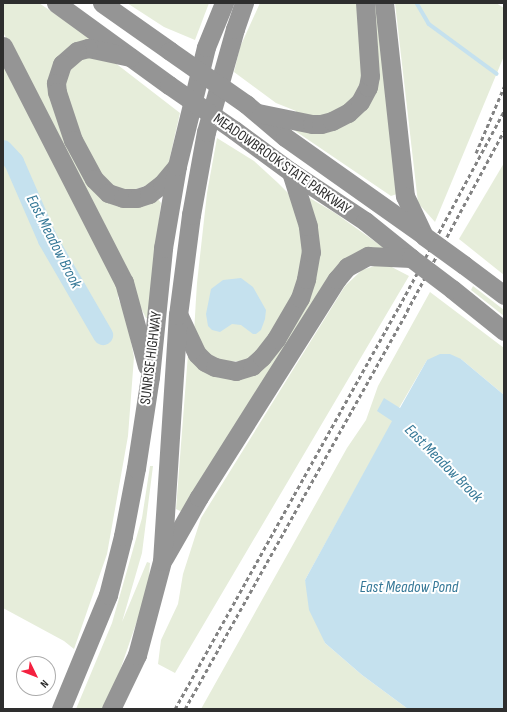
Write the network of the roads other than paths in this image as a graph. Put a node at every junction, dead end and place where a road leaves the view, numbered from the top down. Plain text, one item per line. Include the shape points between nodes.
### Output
1 (56, 3) edge
2 (102, 3) edge
3 (224, 3) edge
4 (244, 3) edge
5 (365, 3) edge
6 (384, 3) edge
7 (3, 46) edge
8 (130, 58) junction
9 (251, 108) junction
10 (177, 166) junction
11 (291, 172) junction
12 (424, 236) junction
13 (410, 258) junction
14 (504, 295) edge
15 (178, 315) junction
16 (504, 331) edge
17 (150, 377) junction
18 (162, 561) junction
19 (61, 709) edge
20 (111, 709) edge

1 - 8 highway, MEADOWBROOK STATE PARKWAY via 96,30
2 - 9 highway, MEADOWBROOK STATE PARKWAY, bridge
3 - 10 highway, SUNRISE HIGHWAY via 206,47
4 - 15 highway, SUNRISE HIGHWAY via 206,132 191,216
5 - 9 highway via 370,76 368,87 360,102 348,113 321,124 312,124
6 - 12 highway via 404,196
7 - 17 highway via 124,282
8 - 10 highway via 88,48 72,54 62,64 56,83 57,92 73,140 94,179 108,192 124,198 137,198 149,194 162,184
8 - 11 highway, MEADOWBROOK STATE PARKWAY, bridge
9 - 12 highway, MEADOWBROOK STATE PARKWAY via 285,136
10 - 17 highway, SUNRISE HIGHWAY via 163,248
11 - 13 highway, MEADOWBROOK STATE PARKWAY via 365,221
11 - 15 highway via 308,226 311,252 300,298 276,339 252,366 236,370 214,367 197,354
12 - 14 highway, MEADOWBROOK STATE PARKWAY, bridge
13 - 16 highway, MEADOWBROOK STATE PARKWAY, bridge
13 - 18 highway via 368,256 347,267 336,279 199,497
15 - 18 highway, SUNRISE HIGHWAY
17 - 19 highway, SUNRISE HIGHWAY via 123,536 108,595
18 - 20 highway, SUNRISE HIGHWAY via 136,655

